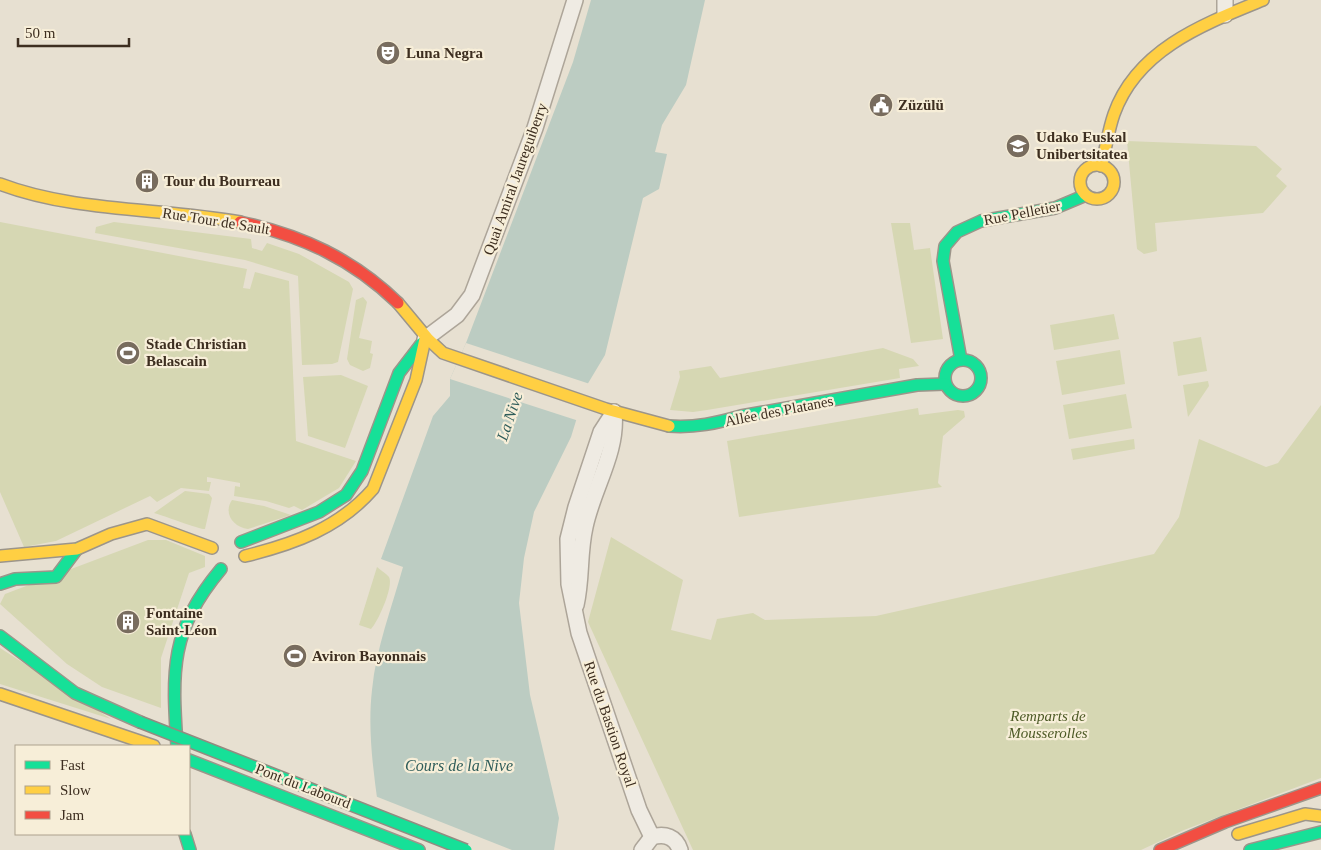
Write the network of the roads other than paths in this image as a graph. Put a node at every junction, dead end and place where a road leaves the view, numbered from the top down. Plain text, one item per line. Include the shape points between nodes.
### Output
1 (575, 0) edge
2 (1224, 0) edge
3 (1263, 0) edge
4 (1225, 16) junction
5 (1101, 166) junction
6 (0, 184) edge
7 (1086, 195) junction
8 (425, 339) junction
9 (459, 360) joint
10 (961, 360) junction
11 (945, 384) junction
12 (614, 412) junction
13 (77, 549) junction
14 (227, 555) junction
15 (0, 556) edge
16 (0, 584) edge
17 (0, 636) edge
18 (25, 640) dead end
19 (40, 668) junction
20 (0, 694) edge
21 (0, 707) edge
22 (62, 714) junction
23 (152, 745) edge
24 (177, 745) edge
25 (190, 760) edge
26 (1321, 788) edge
27 (1321, 807) edge
28 (1305, 814) junction
29 (1321, 816) edge
30 (1321, 832) edge
31 (181, 835) edge
32 (185, 835) edge
33 (652, 837) junction
34 (1231, 837) dead end
35 (182, 850) edge
36 (190, 850) edge
37 (419, 850) edge
38 (466, 850) edge
39 (642, 850) edge
40 (680, 850) edge
41 (1160, 850) edge
42 (1250, 850) edge

1 - 8 street, Quai Amiral Jaureguiberry via 535,128 472,295 457,315
2 - 4 street
3 - 4 street
4 - 5 street via 1180,37 1155,55 1135,76 1114,115
5 - 7 street via 1089,167 1081,175 1080,186
5 - 7 street via 1110,172 1112,189 1098,199
6 - 8 street, Rue Tour de Sault via 31,195 224,220 286,233 317,245 352,266 387,294
7 - 10 street, Rue Pelletier via 1055,208 981,220 957,232 945,246 943,261
8 - 9 street, Rue Tour de Sault
8 - 14 street via 399,373 362,471 346,495 319,512
8 - 14 street via 416,380 372,489 361,505 332,526 267,551
9 - 12 street, Allée des Platanes
10 - 11 street via 947,368
10 - 11 street via 968,360 979,369 981,383 978,389 973,394 960,396 948,390
11 - 12 street, Allée des Platanes via 917,385 686,427 660,425
12 - 33 street, Rue du Bastion Royal via 597,442 576,507 568,539 569,584 579,633 639,810
13 - 14 street via 111,534 147,524
13 - 15 street
13 - 16 street via 56,577 6,580
14 - 24 street via 192,608 174,661
17 - 19 street, Pont du Labourd
18 - 19 street via 38,652
19 - 38 street, Pont du Labourd, bridge via 75,693 140,722
20 - 22 street
21 - 22 street
22 - 23 street
25 - 37 street, Pont du Labourd
26 - 41 street via 1224,822
27 - 28 street
28 - 29 street
28 - 34 street
30 - 42 street
31 - 35 street
32 - 36 street
33 - 39 street
33 - 40 street via 670,837

